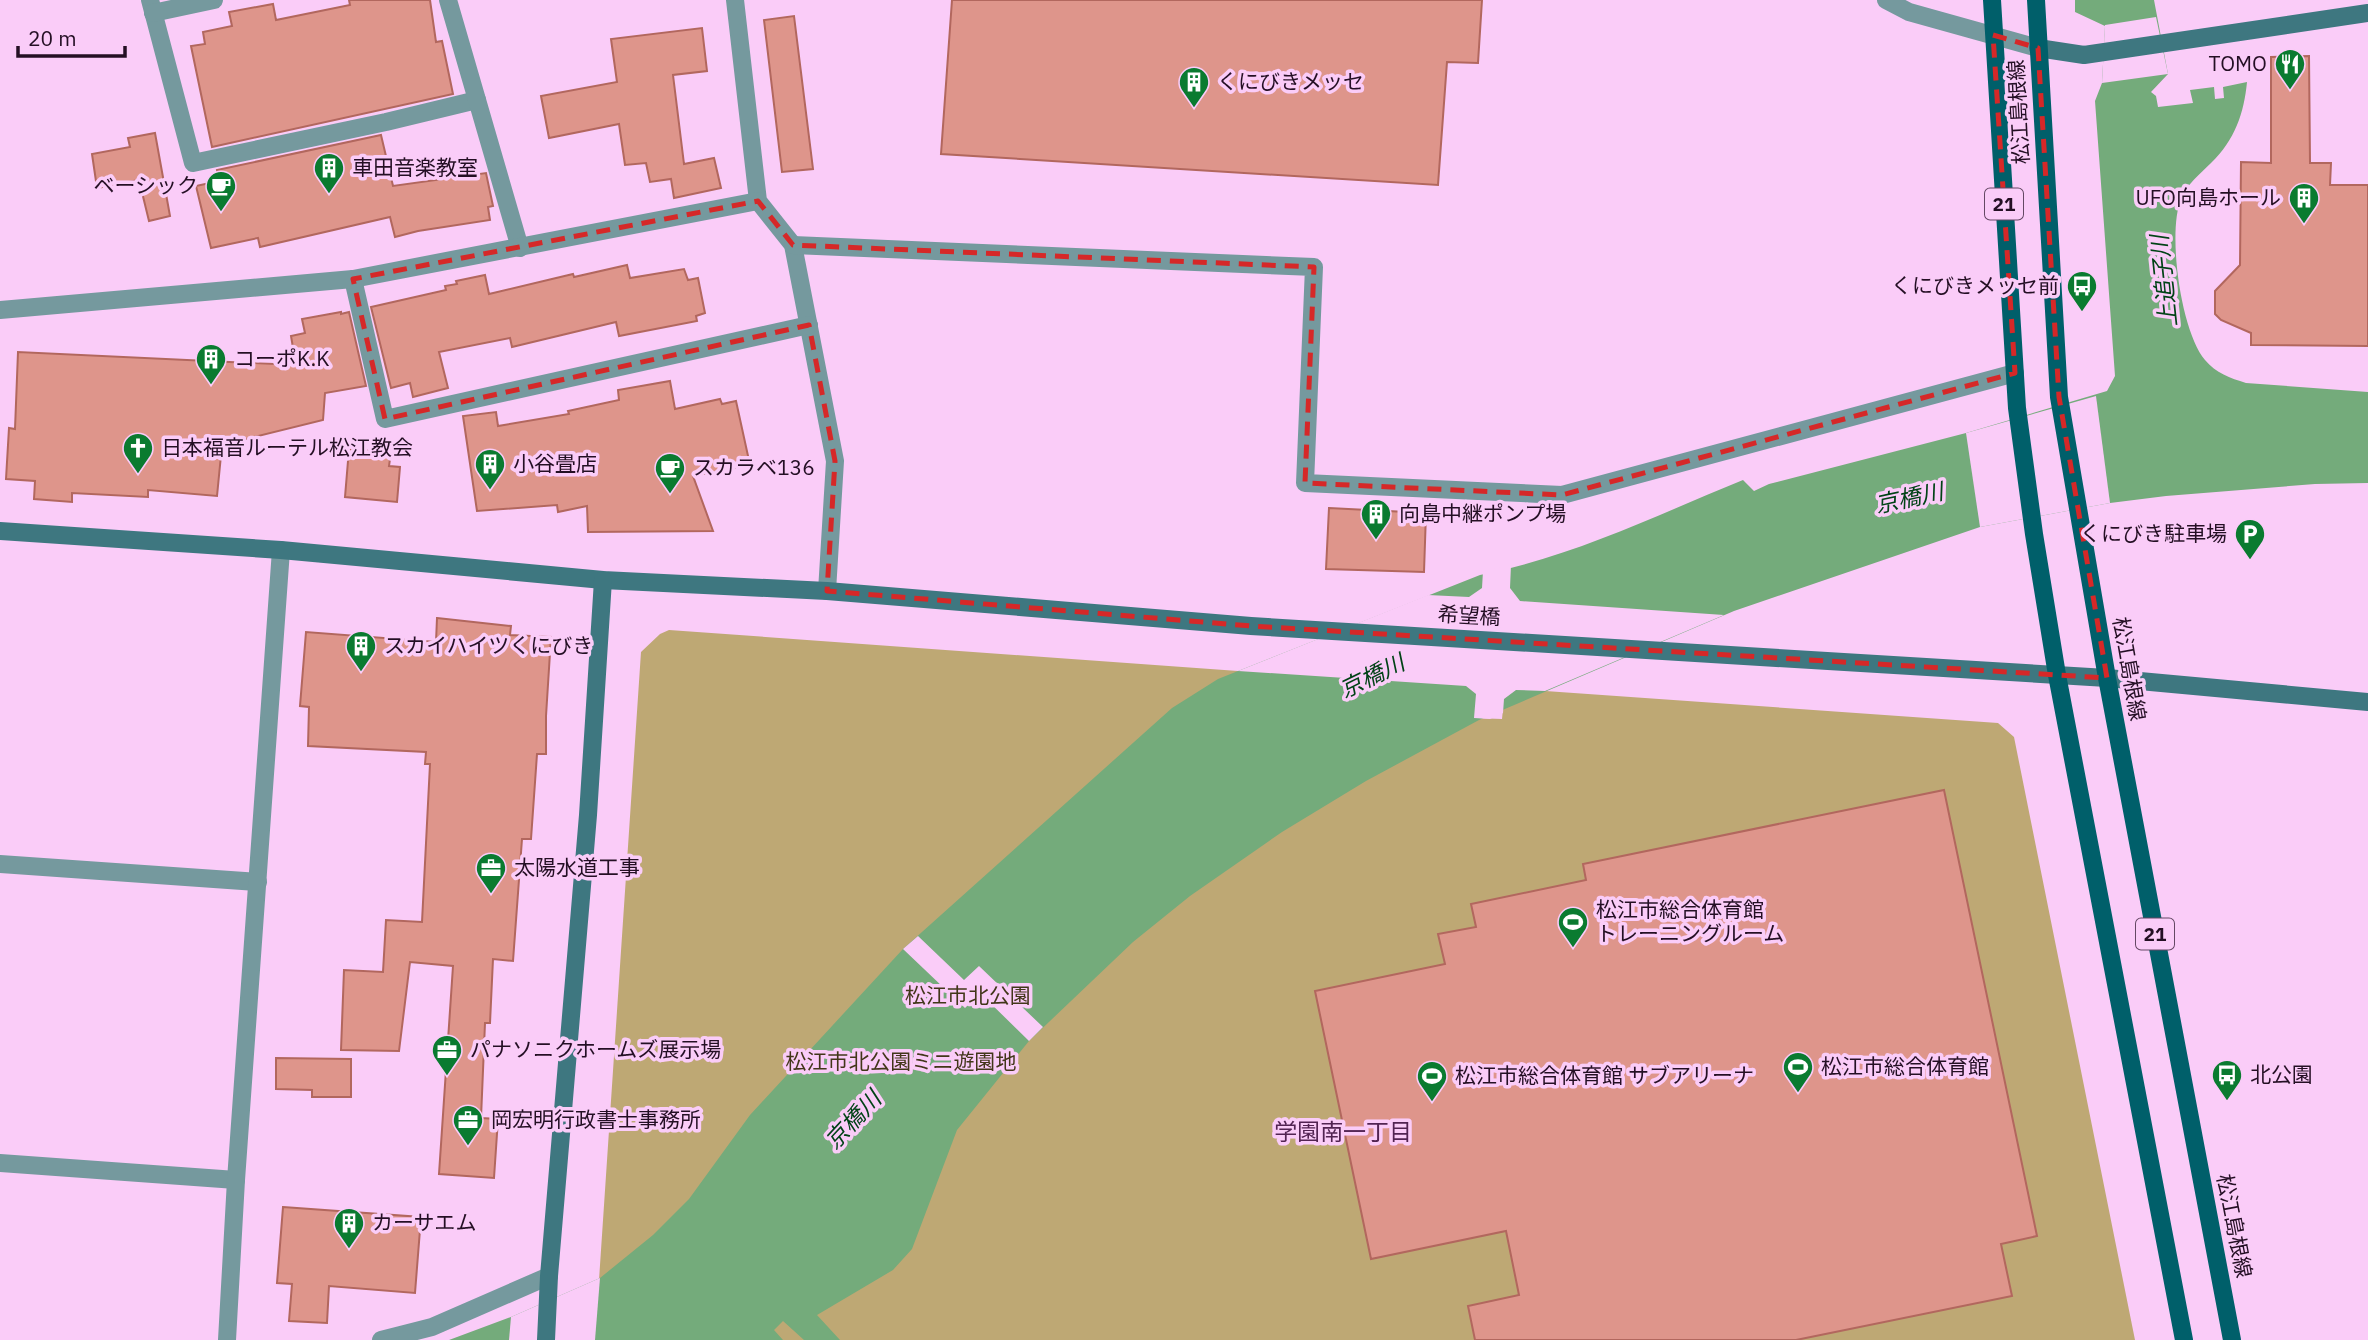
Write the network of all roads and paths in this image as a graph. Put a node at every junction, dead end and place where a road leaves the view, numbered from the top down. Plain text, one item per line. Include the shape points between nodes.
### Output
1 (214, 0) edge
2 (449, 0) edge
3 (735, 0) edge
4 (1885, 0) edge
5 (1992, 0) edge
6 (2036, 0) edge
7 (151, 6) edge
8 (2368, 13) edge
9 (1993, 35) junction
10 (2038, 48) junction
11 (477, 100) junction
12 (758, 201) junction
13 (793, 245) junction
14 (520, 248) junction
15 (353, 279) junction
16 (0, 310) edge
17 (808, 325) junction
18 (2015, 373) junction
19 (0, 531) edge
20 (281, 550) junction
21 (603, 580) junction
22 (827, 591) junction
23 (2057, 675) junction
24 (2107, 678) junction
25 (2368, 702) edge
26 (0, 864) edge
27 (258, 882) junction
28 (0, 1163) edge
29 (236, 1180) junction
30 (549, 1276) junction
31 (227, 1340) edge
32 (381, 1340) edge
33 (546, 1340) edge
34 (2184, 1340) edge
35 (2232, 1340) edge

1 - 7 street
2 - 11 street
3 - 12 street
4 - 9 street via 1909,12
5 - 9 main road, 松江島根線 / 21
6 - 10 main road, 松江島根線 / 21
7 - 11 street via 193,163
8 - 10 street via 2084,55
9 - 10 street
9 - 18 main road, 松江島根線 / 21
10 - 24 main road, 松江島根線 / 21 via 2059,397
11 - 14 street
12 - 13 street
12 - 14 street
13 - 17 street
13 - 18 street via 1314,267 1305,483 1562,495
14 - 15 street
15 - 16 street
15 - 17 street via 385,419
17 - 22 street via 835,461
18 - 23 main road, 松江島根線 / 21
19 - 20 street, 希望橋
20 - 21 street, 希望橋
20 - 27 street
21 - 22 street, 希望橋
21 - 30 street
22 - 23 street, 希望橋 via 1251,626
23 - 24 street, 希望橋
23 - 34 main road, 松江島根線 / 21
24 - 25 street, 希望橋
24 - 35 main road, 松江島根線 / 21
26 - 27 street
27 - 29 street
28 - 29 street
29 - 31 street
30 - 32 street via 432,1327
30 - 33 street

